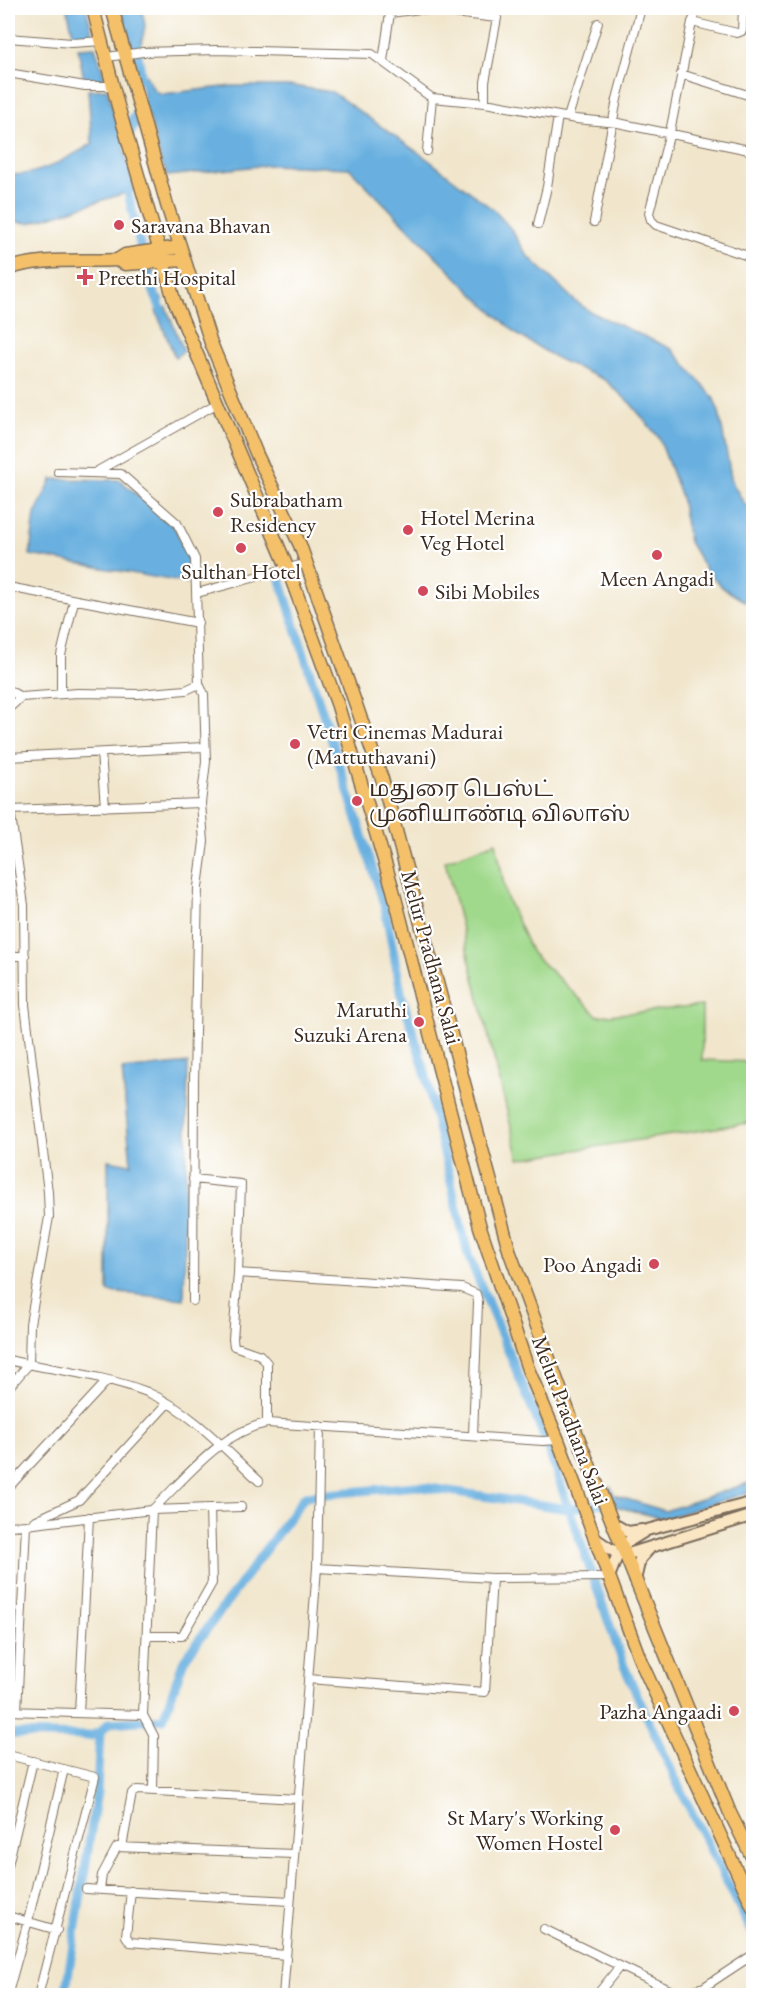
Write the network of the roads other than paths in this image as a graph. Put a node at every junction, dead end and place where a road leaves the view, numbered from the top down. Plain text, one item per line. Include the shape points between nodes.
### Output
1 (93, 8) edge
2 (112, 8) edge
3 (499, 8) edge
4 (641, 8) edge
5 (699, 8) edge
6 (743, 8) edge
7 (497, 18) junction
8 (692, 22) junction
9 (598, 23) dead end
10 (8, 38) edge
11 (99, 41) junction
12 (128, 54) junction
13 (107, 57) junction
14 (383, 61) junction
15 (8, 73) edge
16 (681, 74) junction
17 (110, 86) junction
18 (432, 98) junction
19 (753, 98) edge
20 (485, 103) junction
21 (558, 116) junction
22 (568, 117) junction
23 (613, 122) junction
24 (670, 132) junction
25 (427, 151) dead end
26 (753, 151) edge
27 (594, 222) dead end
28 (538, 224) dead end
29 (180, 248) junction
30 (162, 256) junction
31 (8, 257) edge
32 (753, 258) edge
33 (184, 260) junction
34 (13, 267) edge
35 (216, 404) junction
36 (58, 472) dead end
37 (93, 473) junction
38 (307, 563) junction
39 (287, 567) junction
40 (8, 587) edge
41 (197, 593) junction
42 (74, 601) junction
43 (198, 623) junction
44 (199, 684) junction
45 (8, 690) edge
46 (61, 694) junction
47 (21, 697) junction
48 (8, 709) edge
49 (8, 738) edge
50 (204, 747) junction
51 (101, 753) junction
52 (9, 757) junction
53 (201, 802) junction
54 (105, 807) junction
55 (10, 810) junction
56 (8, 956) edge
57 (25, 956) junction
58 (193, 1179) junction
59 (238, 1273) junction
60 (194, 1301) dead end
61 (8, 1360) edge
62 (29, 1365) junction
63 (107, 1381) junction
64 (8, 1388) edge
65 (168, 1403) junction
66 (267, 1423) junction
67 (320, 1426) junction
68 (472, 1435) junction
69 (558, 1440) junction
70 (220, 1445) junction
71 (259, 1481) dead end
72 (8, 1488) edge
73 (753, 1502) edge
74 (241, 1507) dead end
75 (210, 1508) junction
76 (152, 1510) junction
77 (753, 1515) edge
78 (89, 1517) junction
79 (612, 1523) junction
80 (26, 1525) junction
81 (8, 1526) edge
82 (647, 1530) junction
83 (594, 1538) junction
84 (652, 1546) junction
85 (621, 1552) junction
86 (317, 1568) junction
87 (492, 1578) junction
88 (606, 1578) junction
89 (635, 1580) junction
90 (147, 1636) junction
91 (308, 1679) junction
92 (8, 1711) edge
93 (17, 1711) junction
94 (79, 1713) junction
95 (144, 1716) junction
96 (8, 1755) edge
97 (33, 1761) junction
98 (64, 1769) junction
99 (153, 1790) junction
100 (298, 1799) junction
101 (122, 1847) junction
102 (294, 1854) junction
103 (753, 1861) edge
104 (8, 1865) edge
105 (86, 1889) dead end
106 (100, 1890) junction
107 (131, 1892) junction
108 (290, 1901) junction
109 (753, 1909) edge
110 (8, 1916) edge
111 (28, 1921) junction
112 (544, 1929) dead end
113 (57, 1930) junction
114 (753, 1954) edge
115 (286, 1955) junction
116 (620, 1966) junction
117 (8, 1993) edge
118 (670, 1994) edge
119 (38, 1995) edge
120 (283, 1995) edge
121 (596, 1995) edge

1 - 11 main road, Melur Pradhana Salai
2 - 12 main road, Melur Pradhana Salai
3 - 7 street
4 - 23 street
5 - 8 street
6 - 8 street via 744,27 737,33
7 - 14 street via 420,9 390,13
7 - 20 street
8 - 16 street
9 - 22 street
10 - 11 street
11 - 13 main road, Melur Pradhana Salai
12 - 13 street
12 - 14 street via 216,50 372,54
12 - 29 main road, Melur Pradhana Salai
13 - 17 main road, Melur Pradhana Salai
14 - 18 street
15 - 17 street via 86,86
16 - 19 street
16 - 24 street
17 - 30 main road, Melur Pradhana Salai
18 - 20 street
18 - 25 street
20 - 21 street
21 - 22 street
21 - 28 street
22 - 23 street
23 - 24 street
23 - 27 street
24 - 26 street
24 - 32 street via 649,213 651,220 684,236
29 - 30 main road
29 - 33 main road, Melur Pradhana Salai
30 - 33 main road
30 - 34 main road via 126,264 117,260
30 - 35 main road, Melur Pradhana Salai via 174,300
31 - 34 main road
33 - 38 main road, Melur Pradhana Salai via 211,343
35 - 37 street
35 - 39 main road, Melur Pradhana Salai
36 - 37 street
37 - 41 street via 121,474 177,523 195,559
38 - 39 street
38 - 79 main road, Melur Pradhana Salai via 386,793 510,1253
39 - 41 street
39 - 69 main road, Melur Pradhana Salai via 338,706 393,890 480,1227 528,1369
40 - 42 street
41 - 43 street
42 - 43 street
42 - 46 street via 61,655
43 - 44 street
44 - 46 street via 186,690 138,694
44 - 50 street via 204,694
45 - 47 street
46 - 47 street
47 - 48 street
49 - 52 street
50 - 51 street
50 - 53 street
51 - 52 street
51 - 54 street
52 - 55 street
53 - 54 street
53 - 58 street via 204,842 198,887
54 - 55 street
55 - 57 street via 24,905
56 - 57 street
57 - 62 street via 25,1005 38,1095 48,1217 30,1324
58 - 59 street via 237,1182 243,1188
58 - 60 street
59 - 66 street via 232,1338 234,1346 260,1355 267,1363
59 - 68 street via 470,1290 478,1302
61 - 62 street
62 - 63 street
62 - 64 street
63 - 65 street
63 - 72 street
65 - 70 street
65 - 80 street via 79,1500
66 - 67 street
66 - 70 street via 255,1425
67 - 68 street
67 - 86 street
68 - 69 street
69 - 83 main road, Melur Pradhana Salai
70 - 71 street
70 - 76 street
73 - 82 main road
74 - 75 street
75 - 76 street
75 - 90 street via 212,1583 182,1636
76 - 78 street
76 - 90 street
77 - 84 main road
78 - 80 street
78 - 94 street
79 - 82 main road via 628,1532
79 - 85 main road, Melur Pradhana Salai
80 - 81 street
80 - 93 street
82 - 85 main road
83 - 85 main road
83 - 88 main road, Melur Pradhana Salai
84 - 85 main road
84 - 89 main road via 640,1558
85 - 88 main road
85 - 89 main road, Melur Pradhana Salai
86 - 87 street
86 - 91 street
87 - 88 street
87 - 91 street via 485,1692
88 - 109 main road, Melur Pradhana Salai
89 - 103 main road, Melur Pradhana Salai
90 - 95 street
91 - 100 street
92 - 93 street
93 - 94 street
94 - 95 street
95 - 99 street via 154,1736
96 - 97 street
97 - 98 street
97 - 104 street
98 - 111 street
98 - 113 street via 95,1777
99 - 100 street
99 - 101 street via 132,1793
100 - 102 street
101 - 102 street
101 - 106 street via 117,1847 102,1875
102 - 108 street
105 - 106 street
106 - 107 street
107 - 108 street
107 - 115 street via 126,1936 130,1942
108 - 115 street
110 - 111 street
111 - 113 street
111 - 117 street
112 - 116 street
113 - 119 street
114 - 118 street via 704,1988
115 - 120 street
116 - 118 street
116 - 121 street

